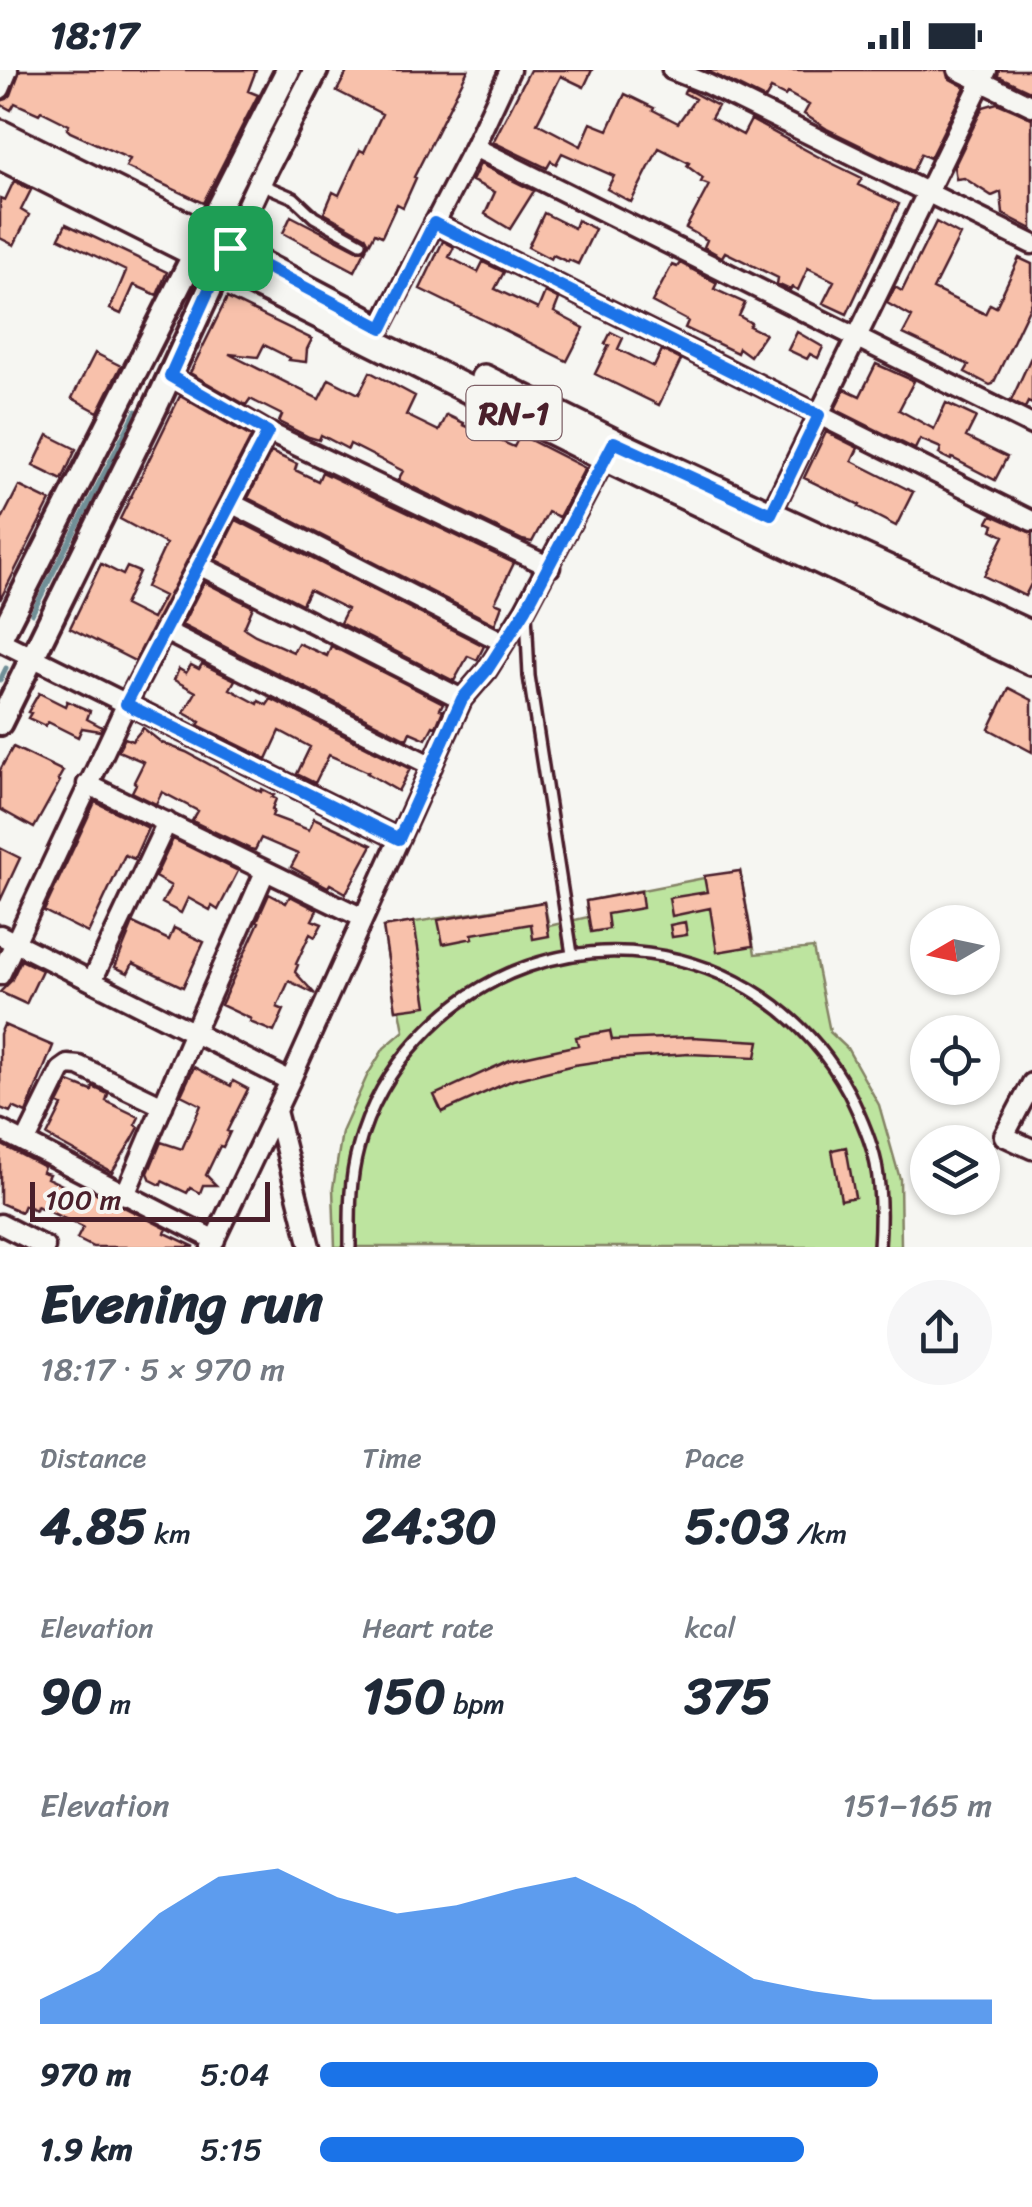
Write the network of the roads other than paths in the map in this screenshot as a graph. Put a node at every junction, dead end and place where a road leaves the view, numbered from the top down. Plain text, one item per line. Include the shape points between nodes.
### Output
1 (8, 70) edge
2 (288, 70) edge
3 (316, 70) edge
4 (510, 70) edge
5 (672, 70) edge
6 (958, 70) edge
7 (984, 76) edge
8 (711, 77) edge
9 (0, 89) edge
10 (1032, 106) edge
11 (0, 133) edge
12 (474, 147) junction
13 (0, 156) edge
14 (258, 182) junction
15 (89, 189) junction
16 (927, 192) junction
17 (434, 223) junction
18 (361, 243) dead end
19 (201, 244) junction
20 (1032, 244) edge
21 (225, 256) junction
22 (378, 335) junction
23 (856, 339) junction
24 (170, 376) junction
25 (819, 415) junction
26 (1032, 425) edge
27 (268, 432) junction
28 (610, 450) junction
29 (231, 502) junction
30 (1032, 521) edge
31 (766, 523) junction
32 (199, 565) junction
33 (550, 567) junction
34 (922, 596) junction
35 (526, 609) junction
36 (165, 631) junction
37 (1032, 635) edge
38 (0, 640) edge
39 (503, 642) junction
40 (32, 658) junction
41 (1032, 662) edge
42 (462, 699) junction
43 (126, 704) junction
44 (0, 723) edge
45 (432, 766) junction
46 (87, 784) junction
47 (166, 822) junction
48 (399, 839) junction
49 (265, 872) junction
50 (364, 918) junction
51 (7, 939) edge
52 (572, 954) junction
53 (0, 975) edge
54 (92, 981) junction
55 (194, 1032) junction
56 (290, 1080) junction
57 (1032, 1083) edge
58 (163, 1106) junction
59 (276, 1110) junction
60 (0, 1130) edge
61 (25, 1143) junction
62 (1032, 1149) edge
63 (125, 1195) junction
64 (0, 1224) edge
65 (213, 1243) edge
66 (44, 1247) edge
67 (310, 1247) edge
68 (350, 1247) edge
69 (879, 1247) edge

1 - 9 street
2 - 19 main road
3 - 14 main road
4 - 12 street
5 - 8 street
6 - 7 street
7 - 10 street
7 - 16 street
8 - 16 street
11 - 15 main road, RN-1
12 - 17 street
12 - 23 street
13 - 15 main road, RN-1
14 - 18 lane
14 - 21 main road
15 - 19 main road, RN-1
16 - 20 street
16 - 23 street
17 - 22 street
17 - 25 street
19 - 21 main road, RN-1
19 - 38 main road
21 - 22 main road, RN-1
21 - 24 main road
22 - 28 main road, RN-1
23 - 25 street
23 - 26 street
24 - 27 street
24 - 40 main road
25 - 30 street
25 - 31 street
27 - 29 street
27 - 33 street
28 - 31 main road, RN-1
28 - 33 street
29 - 32 street
29 - 39 street
31 - 34 main road, RN-1
32 - 36 street
32 - 42 street
33 - 35 street
34 - 37 main road, RN-1
34 - 41 main road, RN-1
35 - 39 street
35 - 52 lane
36 - 43 street
36 - 45 street
38 - 40 street
39 - 42 street
40 - 43 street
40 - 44 main road
42 - 45 street
43 - 46 street
43 - 48 street
45 - 48 street
46 - 47 street
46 - 51 street
47 - 49 street
47 - 54 street
48 - 50 street
49 - 50 street
49 - 55 street
50 - 56 street
51 - 53 street
51 - 54 street
52 - 68 lane via 477,989 402,1057 358,1148
52 - 69 lane via 672,957 721,973 804,1030 860,1115 876,1163
54 - 55 street
55 - 56 street
55 - 58 street
56 - 59 street
57 - 62 street via 1004,1136
58 - 61 street via 68,1065
58 - 63 street
59 - 65 street
59 - 67 street
60 - 61 street
61 - 63 street
63 - 65 street
64 - 66 street

